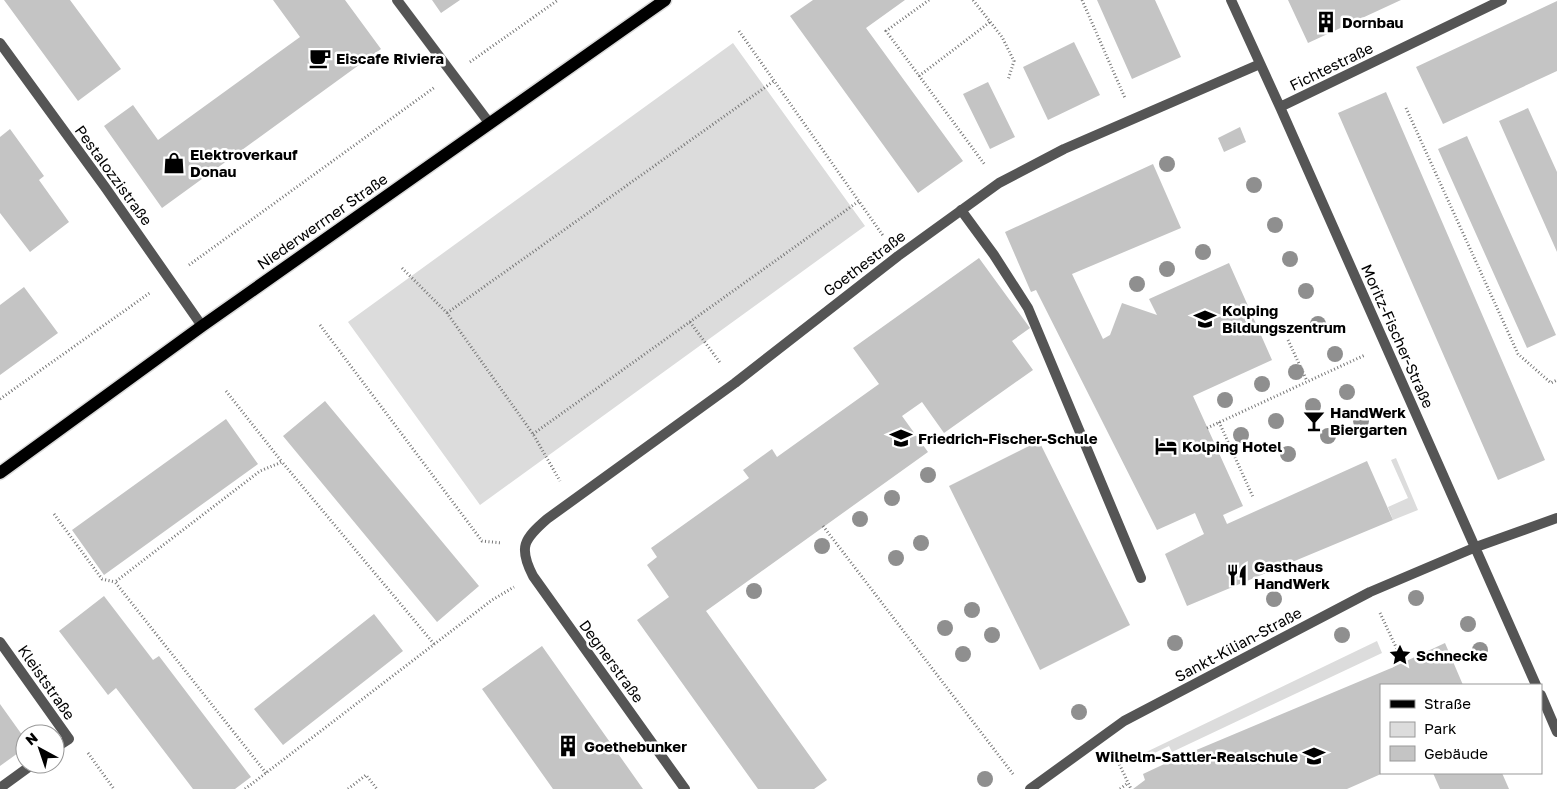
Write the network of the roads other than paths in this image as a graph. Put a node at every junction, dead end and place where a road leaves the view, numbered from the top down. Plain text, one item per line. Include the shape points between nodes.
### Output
1 (397, 0) edge
2 (665, 0) edge
3 (1231, 0) edge
4 (1502, 0) edge
5 (0, 43) edge
6 (1260, 64) junction
7 (1280, 107) junction
8 (490, 124) junction
9 (961, 210) junction
10 (202, 326) junction
11 (0, 473) edge
12 (1557, 518) edge
13 (525, 546) joint
14 (1476, 547) junction
15 (1142, 578) dead end
16 (0, 642) edge
17 (1536, 684) edge
18 (1542, 697) edge
19 (58, 724) edge
20 (1557, 732) edge
21 (19, 774) edge
22 (0, 788) edge
23 (686, 789) edge
24 (1030, 789) edge

1 - 8 street
2 - 8 main road, Niederwerrner Straße
3 - 6 street, Moritz-Fischer-Straße
4 - 7 street, Fichtestraße
5 - 10 street, Pestalozzistraße via 106,187
6 - 7 street, Moritz-Fischer-Straße
6 - 9 street, Goethestraße via 1058,152 999,183
7 - 14 street, Moritz-Fischer-Straße
8 - 10 main road, Niederwerrner Straße
9 - 13 street, Goethestraße via 735,383 547,519 531,533
9 - 15 street via 1028,308
10 - 11 main road, Niederwerrner Straße
12 - 14 street, Sankt-Kilian-Straße
13 - 23 street, Degnerstraße via 525,560 532,576
14 - 17 street, Moritz-Fischer-Straße
14 - 24 street, Sankt-Kilian-Straße via 1370,592 1124,721
16 - 19 street, Kleiststraße
18 - 20 street
21 - 22 street

